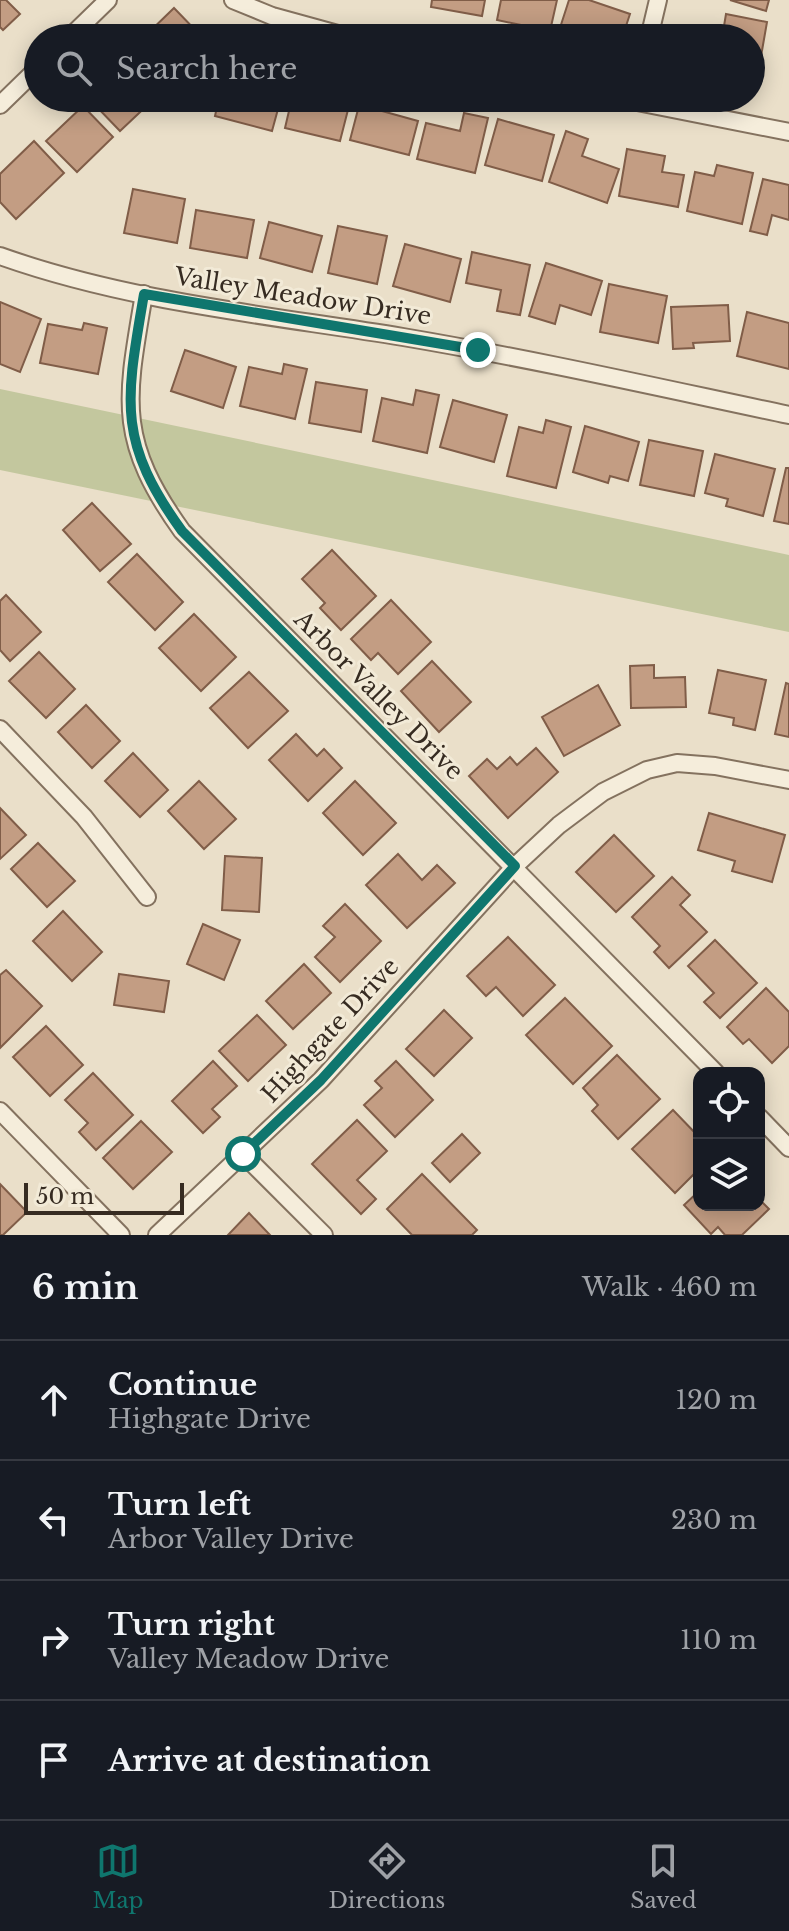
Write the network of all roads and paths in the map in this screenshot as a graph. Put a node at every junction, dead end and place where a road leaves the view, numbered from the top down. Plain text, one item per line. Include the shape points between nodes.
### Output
1 (108, 0) edge
2 (233, 0) edge
3 (658, 0) edge
4 (83, 24) edge
5 (301, 24) edge
6 (652, 24) edge
7 (24, 82) edge
8 (0, 105) edge
9 (691, 112) edge
10 (789, 132) edge
11 (0, 256) edge
12 (144, 294) junction
13 (789, 415) edge
14 (0, 729) edge
15 (789, 780) edge
16 (515, 866) junction
17 (147, 897) dead end
18 (710, 1067) edge
19 (0, 1111) edge
20 (765, 1123) edge
21 (789, 1148) edge
22 (243, 1154) junction
23 (121, 1235) edge
24 (157, 1235) edge
25 (324, 1235) edge

1 - 4 street
2 - 5 street
3 - 6 street
7 - 8 street
9 - 10 street
11 - 12 street, Valley Meadow Drive via 41,271
12 - 13 street, Valley Meadow Drive via 478,350
12 - 16 street, Arbor Valley Drive via 129,419 137,454 157,496 182,531
14 - 17 street via 84,817
15 - 16 street, Highgate Drive via 677,763 647,770 603,792
16 - 18 street, Arbor Valley Drive
16 - 22 street, Highgate Drive via 321,1080
19 - 23 street
20 - 21 street
22 - 24 street, Highgate Drive
22 - 25 street

